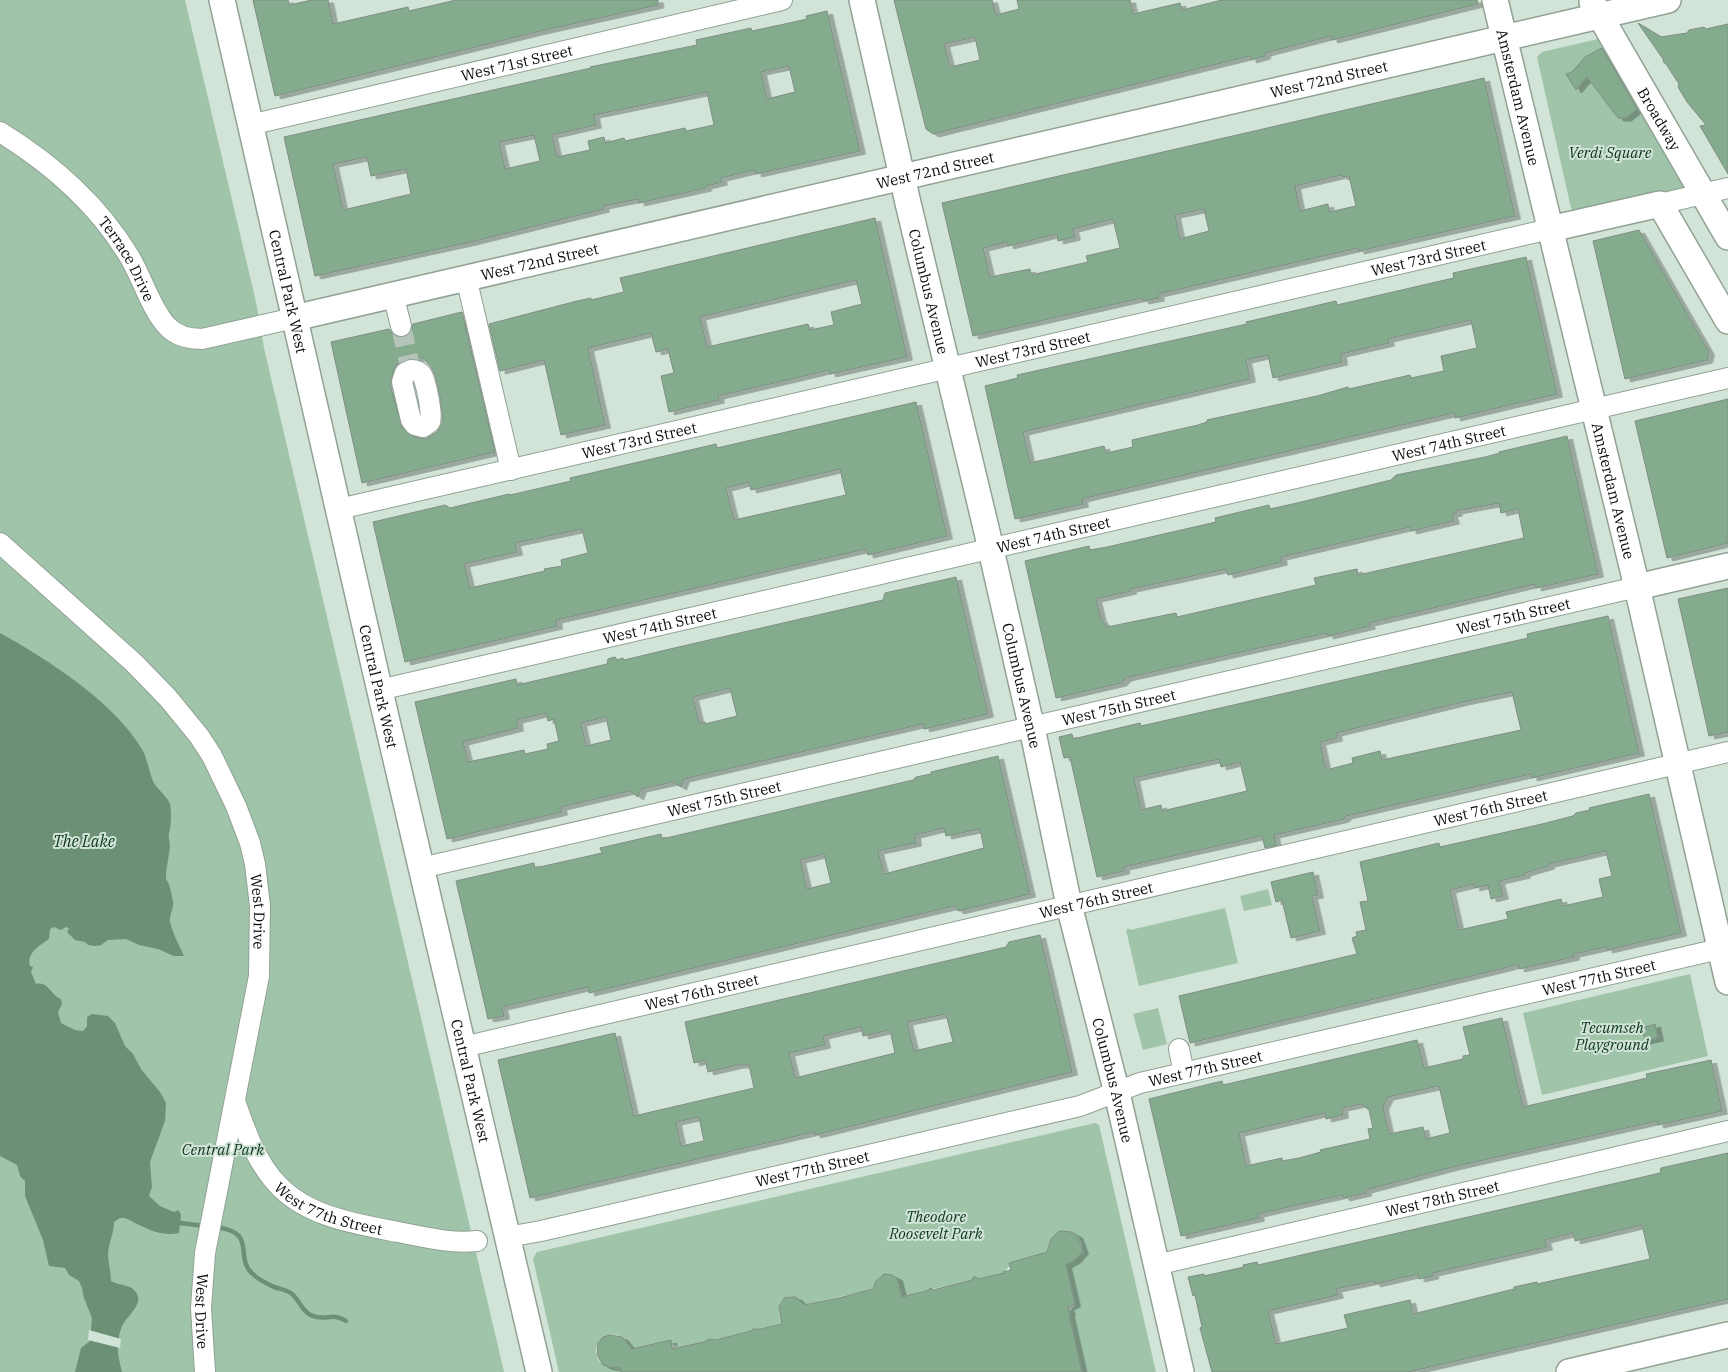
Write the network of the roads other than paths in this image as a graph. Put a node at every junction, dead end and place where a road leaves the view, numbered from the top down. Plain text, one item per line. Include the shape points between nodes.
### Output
1 (222, 0) edge
2 (782, 0) edge
3 (862, 0) edge
4 (1495, 0) edge
5 (1668, 0) edge
6 (1595, 8) edge
7 (1505, 37) junction
8 (250, 125) junction
9 (0, 132) edge
10 (0, 147) edge
11 (53, 170) junction
12 (902, 176) junction
13 (1728, 188) edge
14 (1704, 194) junction
15 (1660, 204) junction
16 (1550, 229) junction
17 (1728, 237) edge
18 (466, 277) junction
19 (393, 294) junction
20 (294, 318) junction
21 (1728, 321) edge
22 (401, 326) tunnel mouth
23 (202, 339) joint
24 (948, 369) junction
25 (1728, 378) edge
26 (1593, 408) junction
27 (511, 470) junction
28 (339, 509) junction
29 (0, 543) edge
30 (991, 549) junction
31 (1728, 566) edge
32 (1637, 587) junction
33 (379, 690) junction
34 (1031, 727) junction
35 (1728, 752) edge
36 (1678, 763) junction
37 (421, 868) junction
38 (1069, 905) junction
39 (1724, 948) edge
40 (1728, 982) edge
41 (463, 1047) junction
42 (1179, 1049) dead end
43 (1184, 1073) junction
44 (1117, 1093) junction
45 (234, 1101) junction
46 (1728, 1132) edge
47 (508, 1237) junction
48 (468, 1242) dead end
49 (1156, 1265) junction
50 (1728, 1336) edge
51 (204, 1372) edge
52 (539, 1372) edge
53 (1180, 1372) edge
54 (1569, 1372) edge

1 - 8 main road, Central Park West
2 - 8 street, West 71st Street
3 - 12 main road, Columbus Avenue
4 - 7 main road, Amsterdam Avenue
5 - 6 main road, West 72nd Street
6 - 7 main road, West 72nd Street
6 - 14 main road, Broadway
7 - 12 main road, West 72nd Street
7 - 16 main road, Amsterdam Avenue
8 - 20 main road, Central Park West
9 - 11 street, Terrace Drive
10 - 11 street, Terrace Drive
11 - 23 street, Terrace Drive via 84,196 106,222 134,265 166,325 177,334
12 - 18 main road, West 72nd Street
12 - 24 main road, Columbus Avenue
13 - 14 street, West 73rd Street
14 - 15 street, West 73rd Street
14 - 17 main road, Broadway
15 - 16 main road, West 73rd Street
15 - 21 main road
16 - 24 street, West 73rd Street
16 - 26 main road, Amsterdam Avenue
18 - 19 main road, West 72nd Street
18 - 27 street
19 - 20 main road, West 72nd Street
19 - 22 street
20 - 23 street, West 72nd Street
20 - 28 main road, Central Park West
24 - 27 street, West 73rd Street
24 - 30 main road, Columbus Avenue
25 - 26 street, West 74th Street
26 - 30 street, West 74th Street
26 - 32 main road, Amsterdam Avenue
27 - 28 street, West 73rd Street
28 - 33 main road, Central Park West
29 - 45 street, West Drive via 168,698 212,756 236,806 255,864 261,931 259,976
30 - 33 street, West 74th Street
30 - 34 main road, Columbus Avenue
31 - 32 main road, West 75th Street
32 - 34 street, West 75th Street
32 - 36 main road, Amsterdam Avenue
33 - 37 main road, Central Park West
34 - 37 street, West 75th Street
34 - 38 main road, Columbus Avenue
35 - 36 street, West 76th Street
36 - 38 street, West 76th Street
36 - 39 main road, Amsterdam Avenue
37 - 41 main road, Central Park West
38 - 41 street, West 76th Street
38 - 44 main road, Columbus Avenue
39 - 40 main road, Amsterdam Avenue
39 - 43 street, West 77th Street
41 - 47 main road, Central Park West
42 - 43 street
43 - 44 street, West 77th Street via 1140,1083
44 - 47 street, West 77th Street via 1080,1106
44 - 49 main road, Columbus Avenue
45 - 48 street, West 77th Street via 261,1162 279,1186 307,1207 365,1226
45 - 51 street, West Drive via 202,1279
46 - 49 street, West 78th Street
47 - 52 main road, Central Park West
49 - 53 main road, Columbus Avenue
50 - 54 main road

